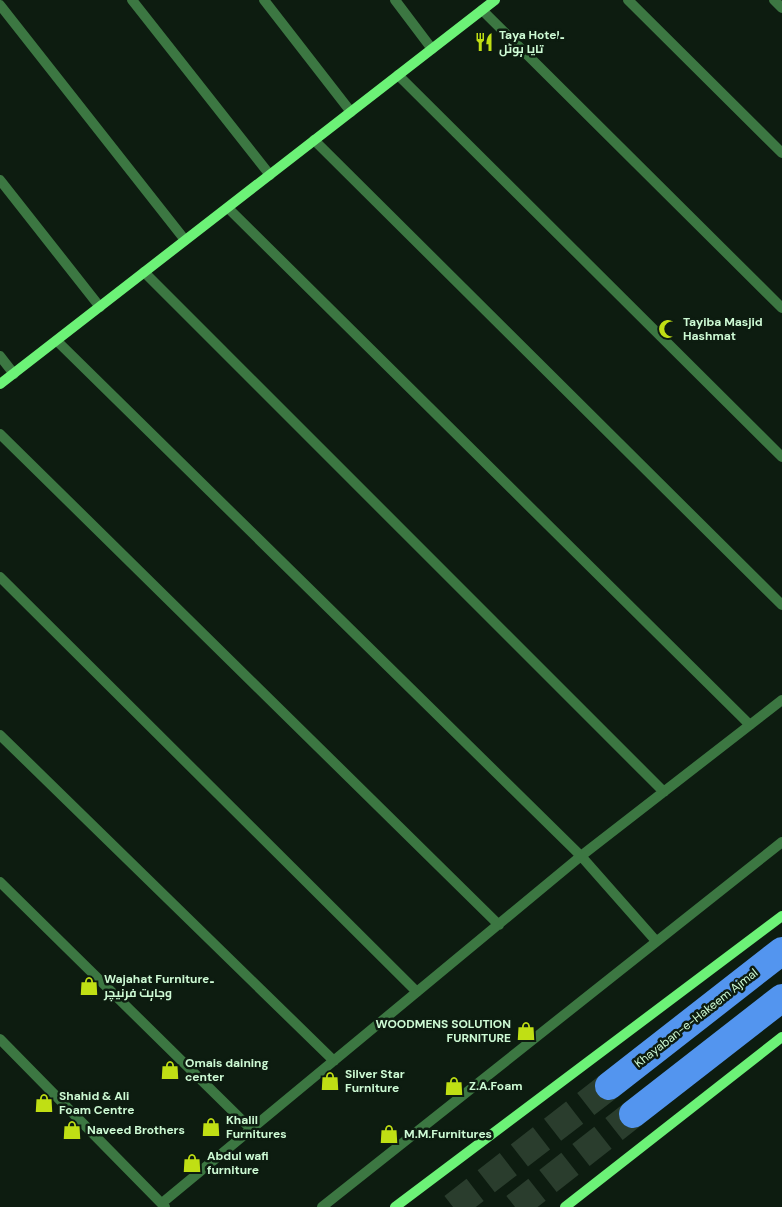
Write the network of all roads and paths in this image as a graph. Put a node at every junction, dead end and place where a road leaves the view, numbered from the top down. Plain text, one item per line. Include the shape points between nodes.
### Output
1 (132, 0) edge
2 (264, 0) edge
3 (395, 0) edge
4 (495, 0) edge
5 (628, 0) edge
6 (774, 0) edge
7 (0, 5) edge
8 (782, 8) edge
9 (482, 10) junction
10 (432, 49) junction
11 (398, 75) junction
12 (351, 112) junction
13 (314, 140) junction
14 (782, 153) edge
15 (270, 176) junction
16 (0, 180) edge
17 (228, 208) junction
18 (185, 240) junction
19 (144, 272) junction
20 (100, 307) junction
21 (782, 308) edge
22 (57, 340) junction
23 (0, 356) edge
24 (14, 374) junction
25 (0, 384) edge
26 (0, 434) edge
27 (782, 457) edge
28 (0, 577) edge
29 (782, 605) edge
30 (782, 700) edge
31 (750, 725) junction
32 (0, 735) edge
33 (664, 792) junction
34 (782, 842) edge
35 (582, 856) junction
36 (0, 882) edge
37 (782, 916) edge
38 (499, 925) junction
39 (656, 941) junction
40 (782, 951) edge
41 (417, 992) junction
42 (782, 998) edge
43 (782, 1037) edge
44 (0, 1039) edge
45 (334, 1060) junction
46 (609, 1086) tunnel mouth
47 (633, 1114) tunnel mouth
48 (250, 1129) junction
49 (163, 1205) edge
50 (322, 1207) edge
51 (395, 1207) edge
52 (565, 1207) edge

1 - 15 street
2 - 12 street
3 - 10 street
4 - 9 street
5 - 14 street
6 - 8 street
7 - 18 street
9 - 10 street
9 - 21 street
10 - 11 street
11 - 12 street
11 - 27 street
12 - 13 street
13 - 15 street
13 - 29 street
15 - 17 street
16 - 20 street
17 - 18 street
17 - 31 street
18 - 19 street
19 - 20 street
19 - 33 street
20 - 22 street
22 - 24 street
22 - 35 street
23 - 24 street
24 - 25 street
26 - 38 street
28 - 41 street
30 - 31 street
31 - 33 street
32 - 45 street
33 - 35 street
34 - 39 street
35 - 38 street
35 - 39 street
36 - 48 street
37 - 51 street
38 - 41 street
39 - 50 street
40 - 46 highway, Khayaban-e-Hakeem Ajmal
41 - 45 street
42 - 47 highway
43 - 52 street
44 - 49 street
45 - 48 street
48 - 49 street

